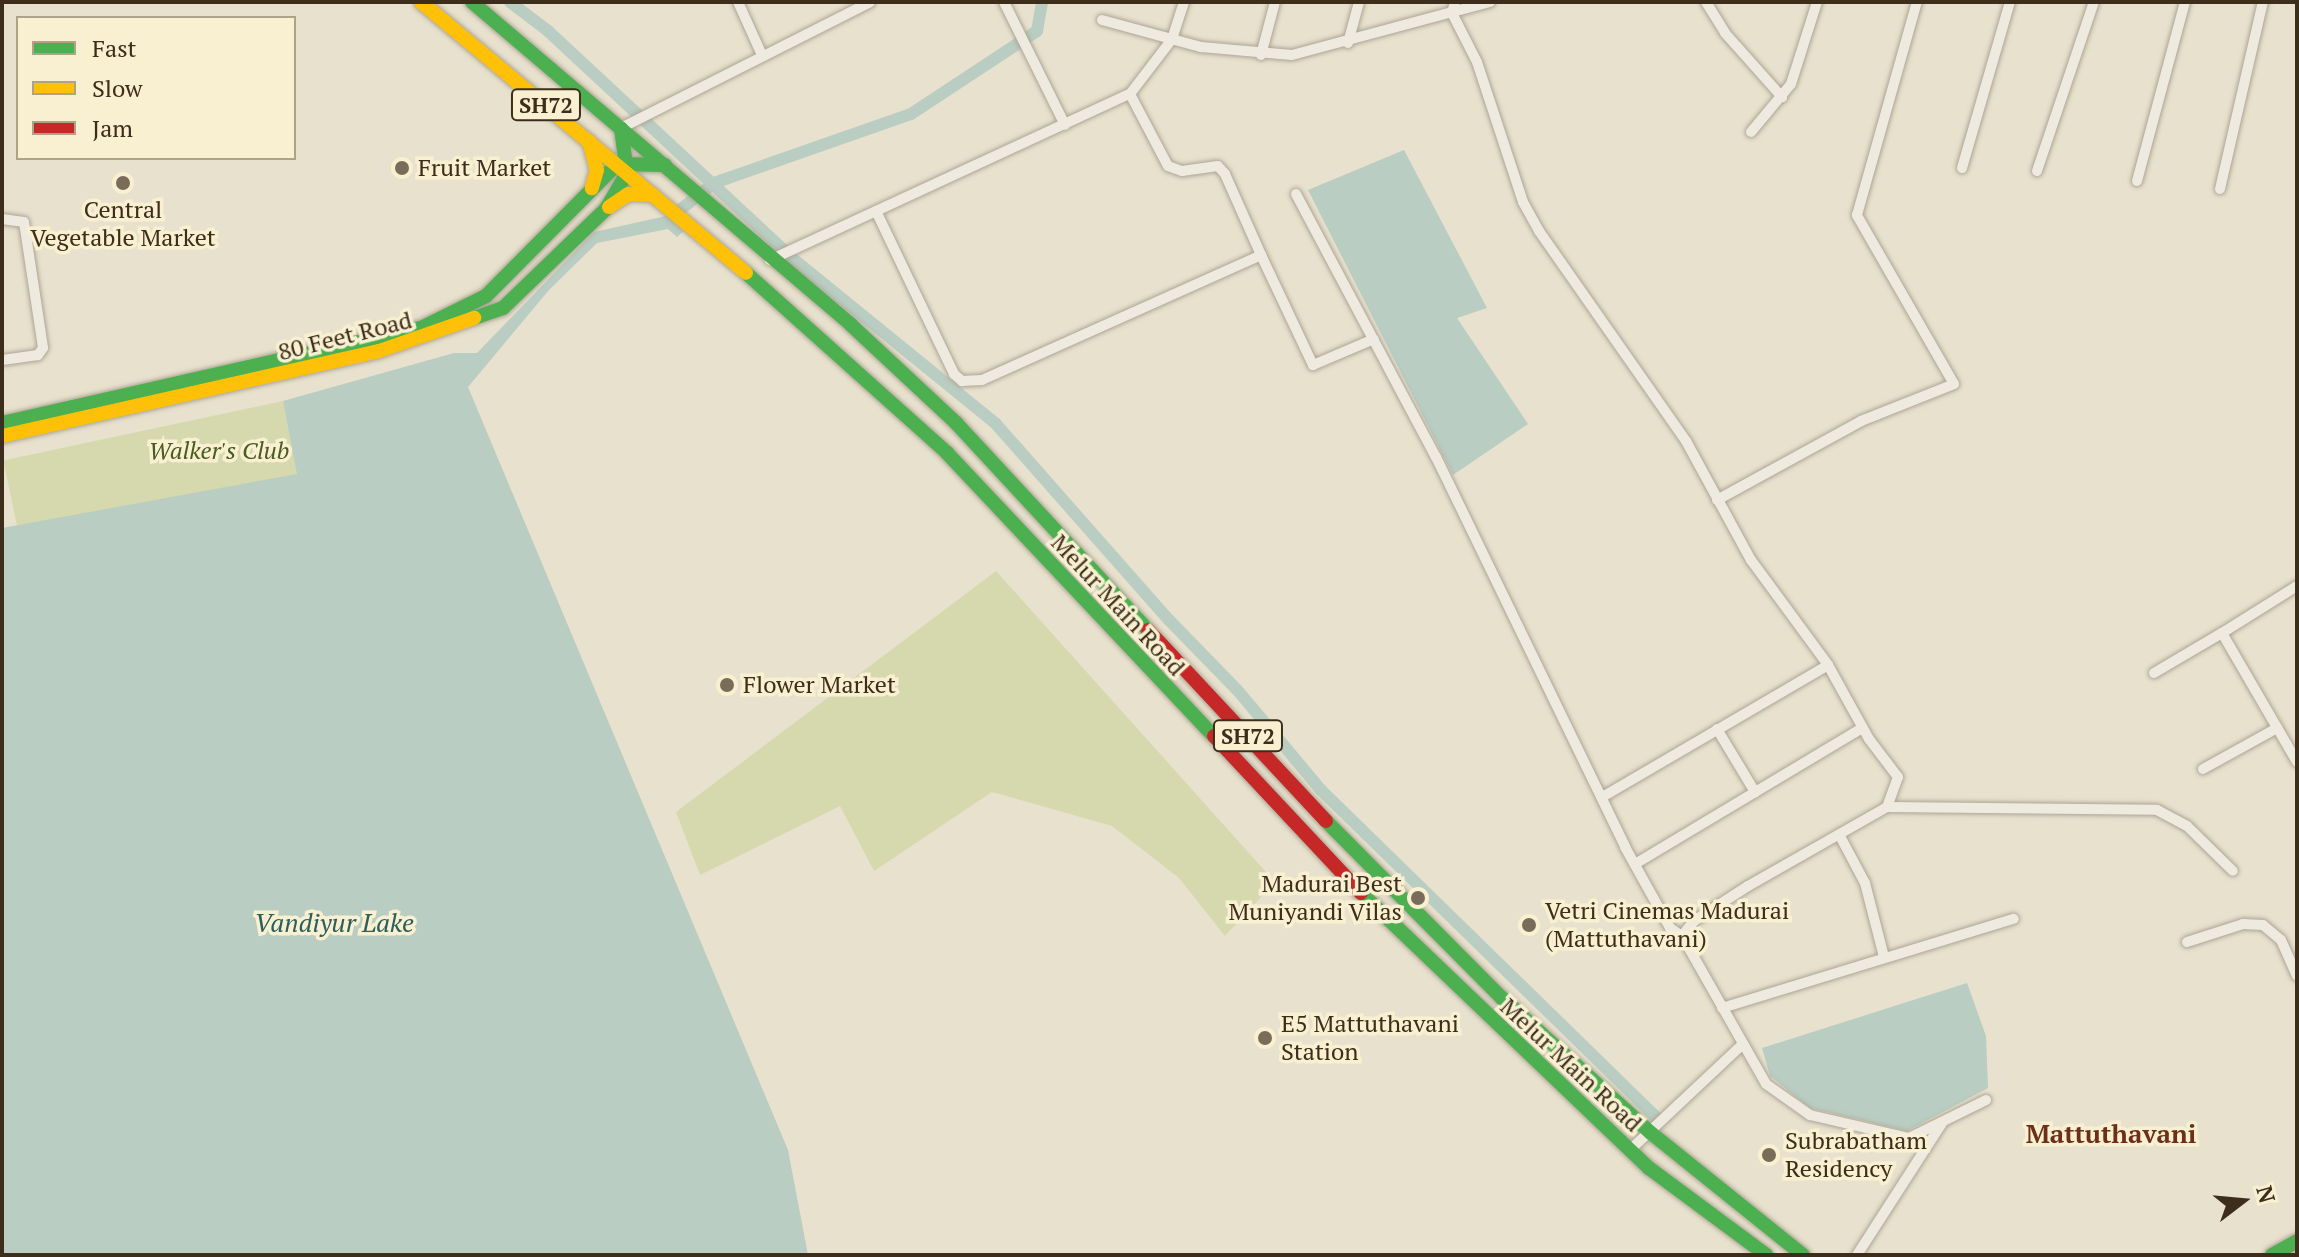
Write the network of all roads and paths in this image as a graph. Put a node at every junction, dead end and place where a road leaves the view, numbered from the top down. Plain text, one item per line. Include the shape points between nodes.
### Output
1 (421, 2) edge
2 (472, 2) edge
3 (738, 2) edge
4 (870, 2) edge
5 (1004, 2) edge
6 (1184, 2) edge
7 (1275, 2) edge
8 (1359, 2) edge
9 (1490, 2) edge
10 (1817, 2) edge
11 (1917, 2) edge
12 (2010, 2) edge
13 (2094, 2) edge
14 (2185, 2) edge
15 (2263, 2) edge
16 (1707, 3) edge
17 (1454, 8) edge
18 (1102, 20) dead end
19 (1172, 39) junction
20 (1348, 43) junction
21 (761, 53) junction
22 (1261, 55) junction
23 (1130, 94) junction
24 (1782, 97) junction
25 (625, 124) junction
26 (1065, 125) junction
27 (1751, 132) dead end
28 (589, 141) junction
29 (665, 165) junction
30 (623, 166) junction
31 (1962, 168) dead end
32 (2037, 171) dead end
33 (2137, 181) dead end
34 (2220, 189) dead end
35 (591, 193) junction
36 (1296, 194) dead end
37 (653, 195) junction
38 (606, 209) junction
39 (876, 211) junction
40 (2, 219) edge
41 (1261, 255) junction
42 (770, 260) junction
43 (1374, 339) junction
44 (2, 360) edge
45 (2, 423) edge
46 (2, 436) edge
47 (1717, 500) junction
48 (2297, 586) edge
49 (2222, 633) junction
50 (1828, 665) junction
51 (2154, 673) dead end
52 (1862, 728) junction
53 (2277, 728) junction
54 (1717, 729) junction
55 (2297, 762) edge
56 (2203, 769) dead end
57 (1755, 792) junction
58 (1604, 796) junction
59 (1887, 807) junction
60 (1840, 836) junction
61 (1635, 864) junction
62 (2233, 871) dead end
63 (2014, 919) dead end
64 (1682, 936) junction
65 (2187, 942) dead end
66 (1884, 957) junction
67 (2297, 976) edge
68 (1722, 1008) junction
69 (1743, 1044) junction
70 (1986, 1100) dead end
71 (1943, 1121) junction
72 (1651, 1133) junction
73 (1630, 1150) junction
74 (2297, 1241) edge
75 (1766, 1255) edge
76 (1803, 1255) edge
77 (1857, 1255) edge
78 (2272, 1255) edge

1 - 28 main road, Melur Main Road / SH72
2 - 25 main road, Melur Main Road / SH72
3 - 21 street
4 - 21 street
5 - 26 street
6 - 19 street
7 - 22 street
8 - 20 street
9 - 17 street
10 - 24 street via 1803,58
11 - 47 street via 1857,215 1954,384 1861,421
12 - 31 street
13 - 32 street
14 - 33 street
15 - 34 street
16 - 24 street via 1725,33
17 - 20 street
17 - 47 street via 1523,202 1613,342 1686,441
18 - 19 street
19 - 22 street
19 - 23 street
20 - 22 street
21 - 25 street
23 - 26 street
23 - 41 street via 1168,166 1182,171 1218,166 1225,174
24 - 27 street
25 - 29 main road, Melur Main Road / SH72
25 - 30 main road
26 - 39 street
28 - 30 main road, Melur Main Road / SH72
28 - 35 main road via 597,170
29 - 30 main road
29 - 42 main road, Melur Main Road / SH72
30 - 35 main road, 80 Feet Road
30 - 37 main road, Melur Main Road / SH72
30 - 38 main road, 80 Feet Road
35 - 45 main road, 80 Feet Road via 486,296 423,327
36 - 43 street
37 - 38 main road via 628,194
37 - 73 main road, Melur Main Road / SH72 via 947,453 1389,925
38 - 46 main road, 80 Feet Road via 503,308 435,335 184,399
39 - 41 street via 954,374 971,383
39 - 42 street
40 - 44 street via 24,222 43,348 38,355
41 - 43 street via 1313,365
42 - 72 main road, Melur Main Road / SH72 via 851,325 1000,465 1318,813 1502,998
43 - 58 street via 1554,693 1576,751
47 - 50 street via 1751,560
48 - 49 street
49 - 51 street
49 - 53 street
50 - 52 street
50 - 54 street
52 - 57 street
52 - 59 street via 1898,777
53 - 55 street
53 - 56 street
54 - 57 street
54 - 58 street
57 - 61 street
58 - 61 street
59 - 60 street
59 - 62 street via 2157,810 2180,820
60 - 64 street via 1748,886 1694,921
60 - 66 street via 1865,883
61 - 64 street via 1670,928
63 - 66 street
64 - 68 street
65 - 67 street via 2243,924 2263,925 2281,940
66 - 68 street
68 - 69 street
69 - 71 street via 1766,1084 1810,1115 1909,1138
69 - 72 street
70 - 71 street
71 - 77 street
72 - 73 street
72 - 76 main road, Melur Main Road / SH72
73 - 75 main road, Melur Main Road / SH72
74 - 78 main road

